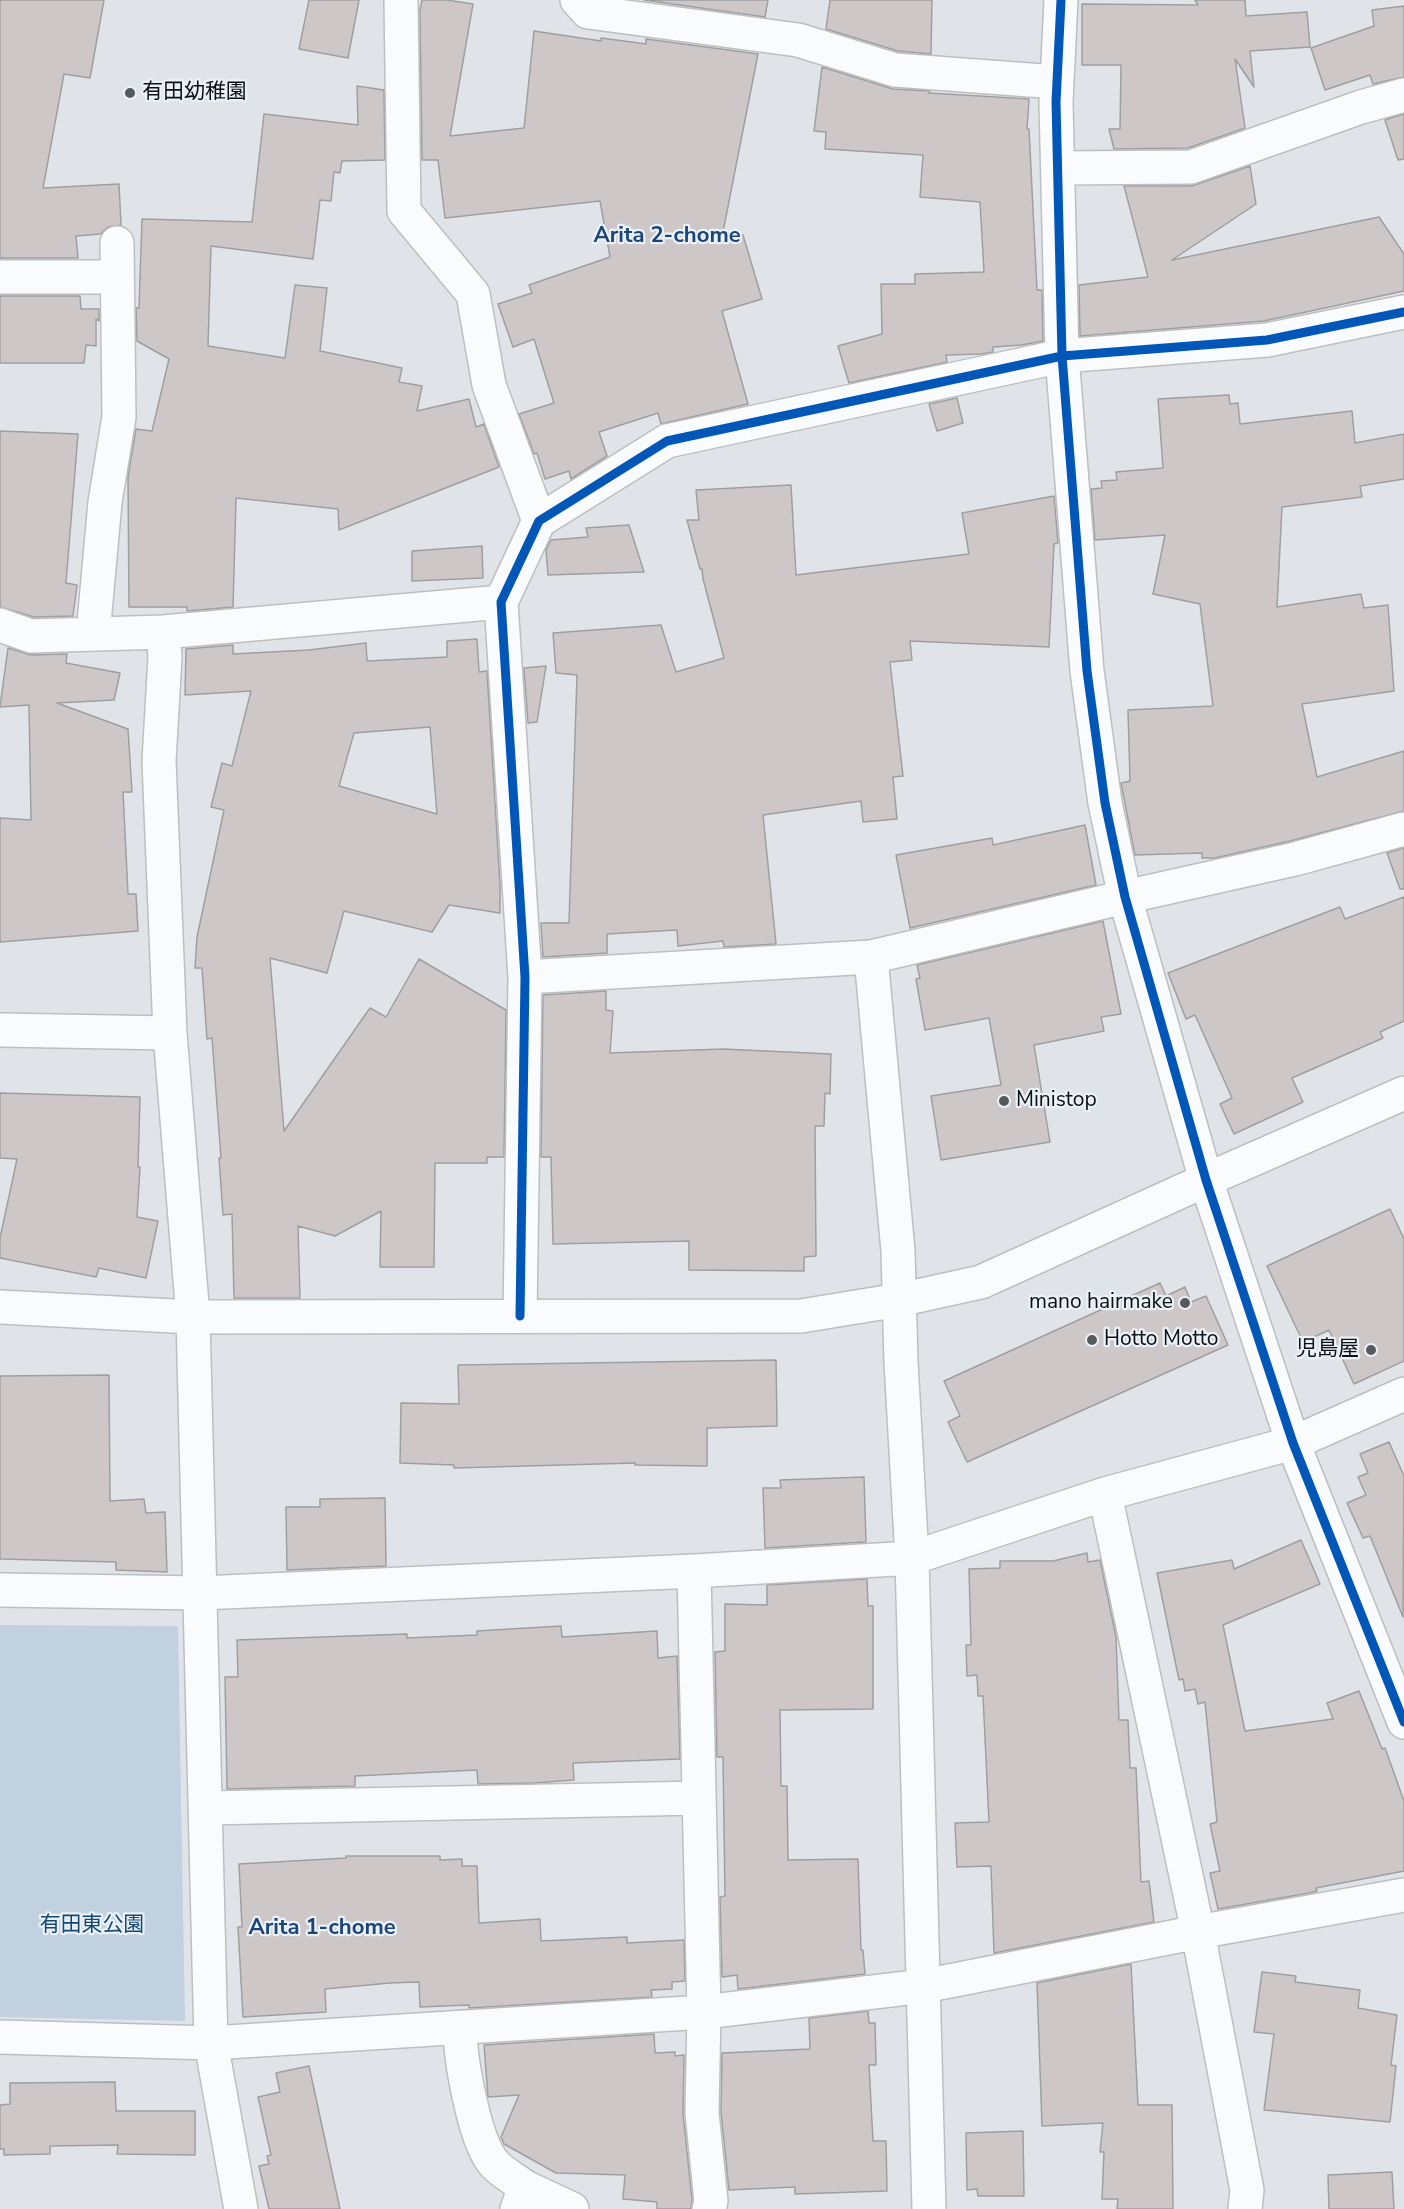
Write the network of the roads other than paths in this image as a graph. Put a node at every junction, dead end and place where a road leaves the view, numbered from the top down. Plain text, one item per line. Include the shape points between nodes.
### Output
1 (401, 0) edge
2 (577, 0) edge
3 (1061, 0) edge
4 (1057, 82) junction
5 (1404, 95) edge
6 (1058, 168) junction
7 (117, 243) dead end
8 (0, 277) edge
9 (117, 277) junction
10 (1404, 312) edge
11 (1062, 356) junction
12 (539, 521) junction
13 (501, 602) junction
14 (0, 625) edge
15 (163, 632) junction
16 (93, 634) junction
17 (1404, 829) edge
18 (1125, 897) junction
19 (871, 957) junction
20 (525, 978) junction
21 (0, 1030) edge
22 (170, 1033) junction
23 (1404, 1094) edge
24 (1206, 1180) junction
25 (899, 1300) junction
26 (0, 1307) edge
27 (520, 1316) junction
28 (193, 1317) junction
29 (1404, 1394) edge
30 (1293, 1443) junction
31 (1105, 1494) junction
32 (912, 1558) junction
33 (694, 1571) junction
34 (0, 1590) edge
35 (201, 1593) junction
36 (1396, 1675) edge
37 (1404, 1722) edge
38 (699, 1798) junction
39 (206, 1808) junction
40 (1404, 1895) edge
41 (1198, 1932) junction
42 (924, 1986) junction
43 (704, 2012) junction
44 (460, 2028) junction
45 (0, 2037) edge
46 (211, 2043) junction
47 (521, 2198) edge
48 (240, 2209) edge
49 (572, 2209) edge
50 (709, 2209) edge
51 (929, 2209) edge
52 (1245, 2209) edge

1 - 12 street via 404,211 473,294 489,385
2 - 4 street via 588,12 798,40 895,70
3 - 4 street
4 - 6 street
5 - 6 street via 1361,106 1191,167
6 - 11 street
7 - 9 street
8 - 9 street
9 - 16 street via 119,417 105,502
10 - 11 street via 1267,340
11 - 12 street via 667,441
11 - 18 street via 1087,670 1105,803
12 - 13 street
13 - 15 street
13 - 20 street
14 - 16 street via 31,636
15 - 16 street
15 - 22 street via 159,761
17 - 18 street via 1295,860
18 - 19 street
18 - 24 street
19 - 20 street
19 - 25 street
20 - 27 street
21 - 22 street
22 - 28 street
23 - 24 street
24 - 25 street via 981,1282
24 - 30 street
25 - 27 street via 801,1316
25 - 32 street
26 - 28 street
27 - 28 street
28 - 35 street
29 - 30 street
30 - 31 street
30 - 36 street
31 - 32 street
31 - 41 street
32 - 33 street
32 - 42 street
33 - 35 street
33 - 38 street
34 - 35 street
35 - 39 street
36 - 37 street
38 - 39 street
38 - 43 street
39 - 46 street
40 - 41 street
41 - 42 street
41 - 52 street via 1247,2190
42 - 43 street
42 - 51 street
43 - 44 street
43 - 50 street via 702,2113
44 - 46 street
44 - 47 street via 460,2052 482,2144
45 - 46 street
46 - 48 street
47 - 49 street

